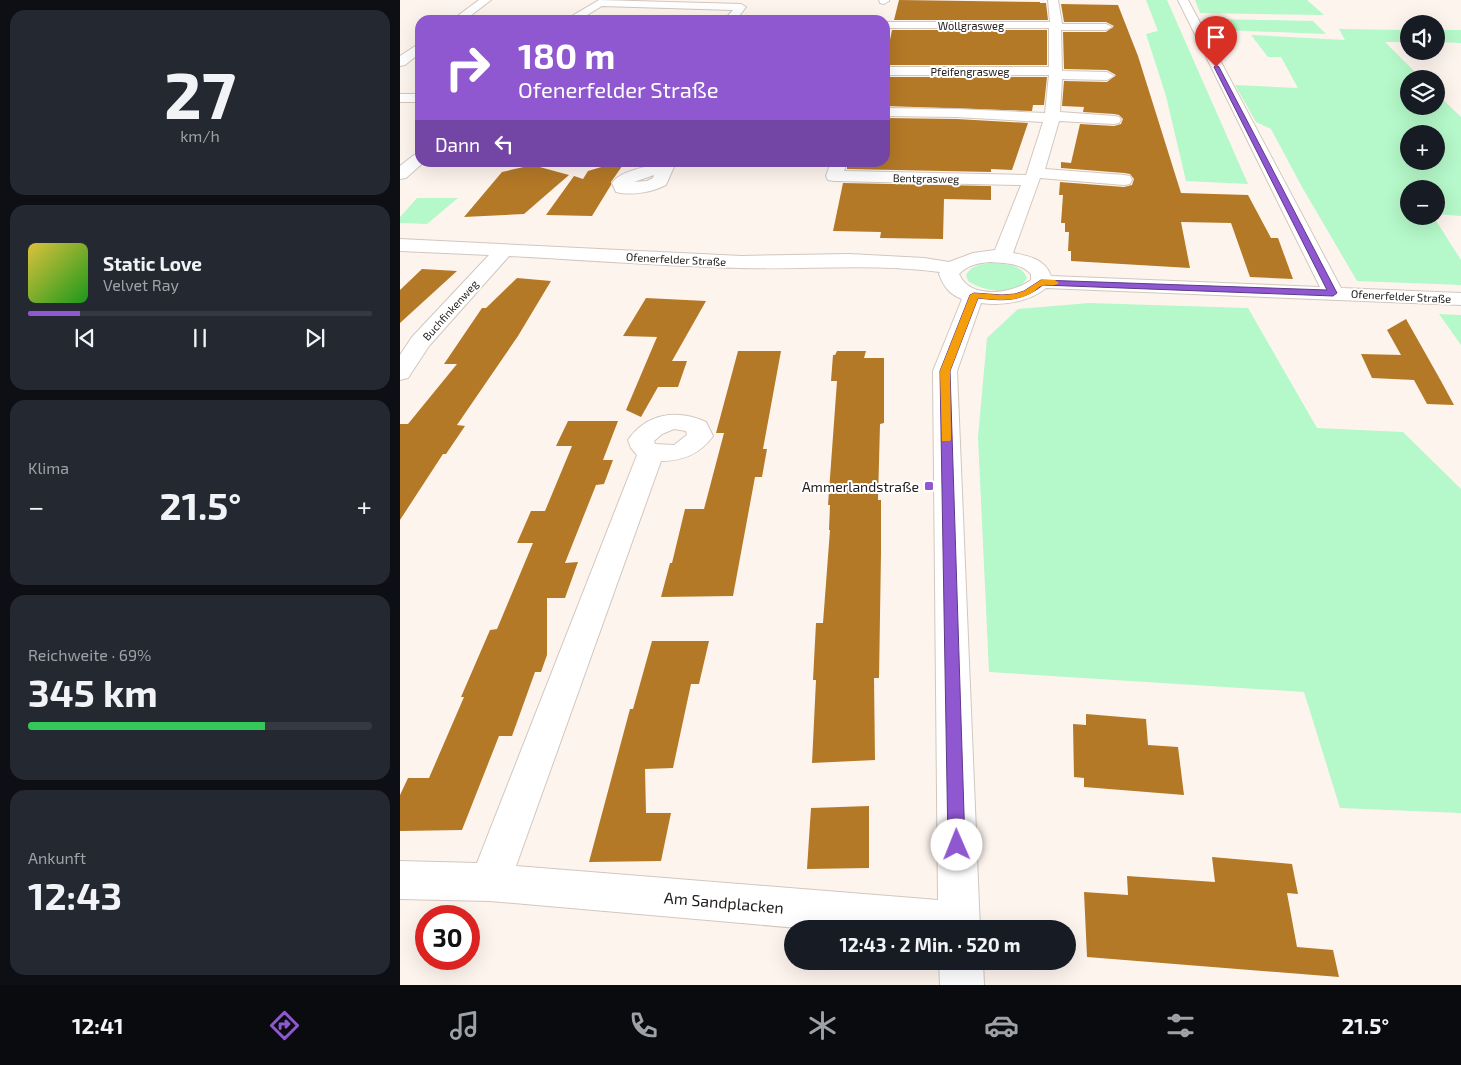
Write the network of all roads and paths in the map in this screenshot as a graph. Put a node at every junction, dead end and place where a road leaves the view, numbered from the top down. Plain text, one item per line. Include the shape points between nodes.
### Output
1 (486, 0) edge
2 (1053, 0) edge
3 (1182, 0) edge
4 (465, 15) edge
5 (580, 15) edge
6 (734, 15) edge
7 (890, 25) edge
8 (1056, 26) junction
9 (1106, 27) dead end
10 (407, 43) dead end
11 (415, 44) edge
12 (415, 49) edge
13 (400, 62) edge
14 (890, 71) edge
15 (1055, 73) junction
16 (1107, 76) dead end
17 (400, 98) edge
18 (415, 98) edge
19 (890, 112) edge
20 (1052, 117) junction
21 (1114, 120) dead end
22 (415, 163) edge
23 (837, 167) edge
24 (1033, 176) junction
25 (401, 178) edge
26 (1124, 180) dead end
27 (400, 245) edge
28 (504, 251) junction
29 (1002, 257) junction
30 (953, 268) junction
31 (1041, 282) junction
32 (1333, 293) junction
33 (974, 295) junction
34 (1461, 299) edge
35 (410, 342) edge
36 (400, 373) edge
37 (651, 452) dead end
38 (400, 880) edge
39 (490, 882) junction
40 (814, 920) edge
41 (959, 920) edge
42 (961, 970) edge
43 (962, 985) edge

1 - 4 street
2 - 8 street
3 - 32 street
5 - 6 street via 600,3 741,7
7 - 8 street, Wollgrasweg
8 - 9 street, Wollgrasweg
8 - 15 street
10 - 11 street
12 - 13 street
14 - 15 street, Pfeifengrasweg
15 - 16 street, Pfeifengrasweg
15 - 20 street
17 - 18 street
19 - 20 street
20 - 21 street
20 - 24 street
22 - 25 street
23 - 24 street, Bentgrasweg via 834,176
24 - 26 street
24 - 29 street
27 - 28 street, Ofenerfelder Straße
28 - 30 street, Ofenerfelder Straße via 740,262 849,260
28 - 35 street, Buchfinkenweg
29 - 30 street via 973,258
29 - 31 street via 1033,266 1042,277
30 - 33 street via 949,274 954,286
31 - 32 street, Ofenerfelder Straße
31 - 33 street via 1027,293 1016,296
32 - 34 street, Ofenerfelder Straße
33 - 41 street via 945,371
35 - 36 street, Buchfinkenweg
37 - 39 street
38 - 39 street, Am Sandplacken
39 - 40 street, Am Sandplacken
42 - 43 street

